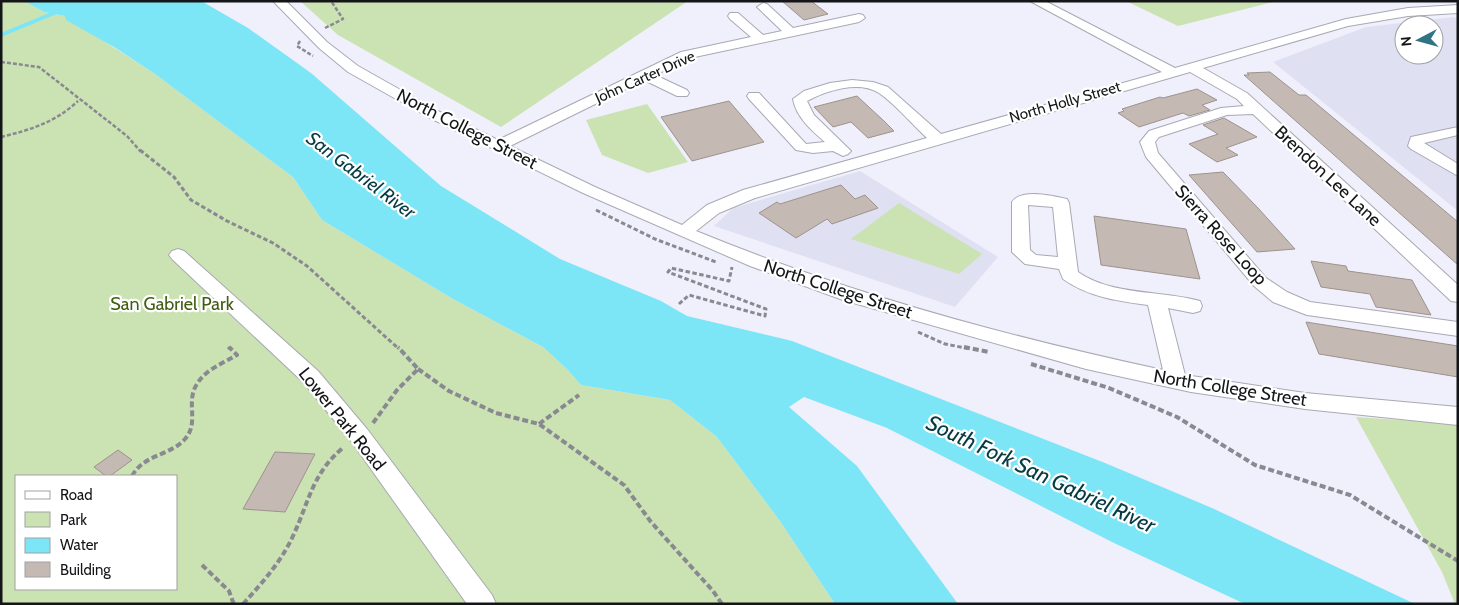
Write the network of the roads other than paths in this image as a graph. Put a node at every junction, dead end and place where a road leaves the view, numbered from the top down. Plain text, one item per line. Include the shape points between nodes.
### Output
1 (279, 1) edge
2 (1036, 1) edge
3 (763, 7) dead end
4 (1458, 9) edge
5 (734, 16) dead end
6 (859, 18) dead end
7 (791, 32) junction
8 (760, 39) junction
9 (1191, 67) junction
10 (1173, 72) junction
11 (644, 74) junction
12 (682, 93) dead end
13 (754, 96) dead end
14 (1257, 109) junction
15 (1458, 130) edge
16 (937, 139) junction
17 (498, 146) junction
18 (838, 146) junction
19 (854, 163) junction
20 (1458, 171) edge
21 (684, 232) junction
22 (178, 255) dead end
23 (1068, 264) dead end
24 (1458, 296) edge
25 (1156, 300) junction
26 (1193, 306) dead end
27 (1458, 329) edge
28 (1176, 380) junction
29 (1458, 416) edge
30 (483, 604) edge

1 - 17 street, North College Street via 352,69
2 - 10 street
3 - 7 lane
4 - 9 street, North Holly Street via 1408,12 1346,23
5 - 8 lane
6 - 7 street, John Carter Drive
7 - 8 street, John Carter Drive
8 - 11 street, John Carter Drive via 686,55
9 - 10 street, North Holly Street
9 - 14 street, Brendon Lee Lane via 1242,96
10 - 16 street, North Holly Street
11 - 12 street
11 - 17 street, John Carter Drive
13 - 18 street via 801,147 808,150
14 - 24 street, Brendon Lee Lane
14 - 27 street, Sierra Rose Loop via 1226,111 1154,134 1146,142 1260,282 1280,297 1307,308
15 - 20 street via 1416,140 1416,146
16 - 18 street via 883,90 848,84 800,99 804,112
16 - 19 street, North Holly Street
17 - 21 street, North College Street
18 - 19 street
19 - 21 street, North Holly Street via 749,194 713,209
21 - 28 street, North College Street via 756,262 867,300 1086,361
22 - 30 street, Lower Park Road via 312,377
23 - 25 street via 1069,275 1077,282 1092,288
25 - 26 street
25 - 28 street
28 - 29 street, North College Street via 1305,401

